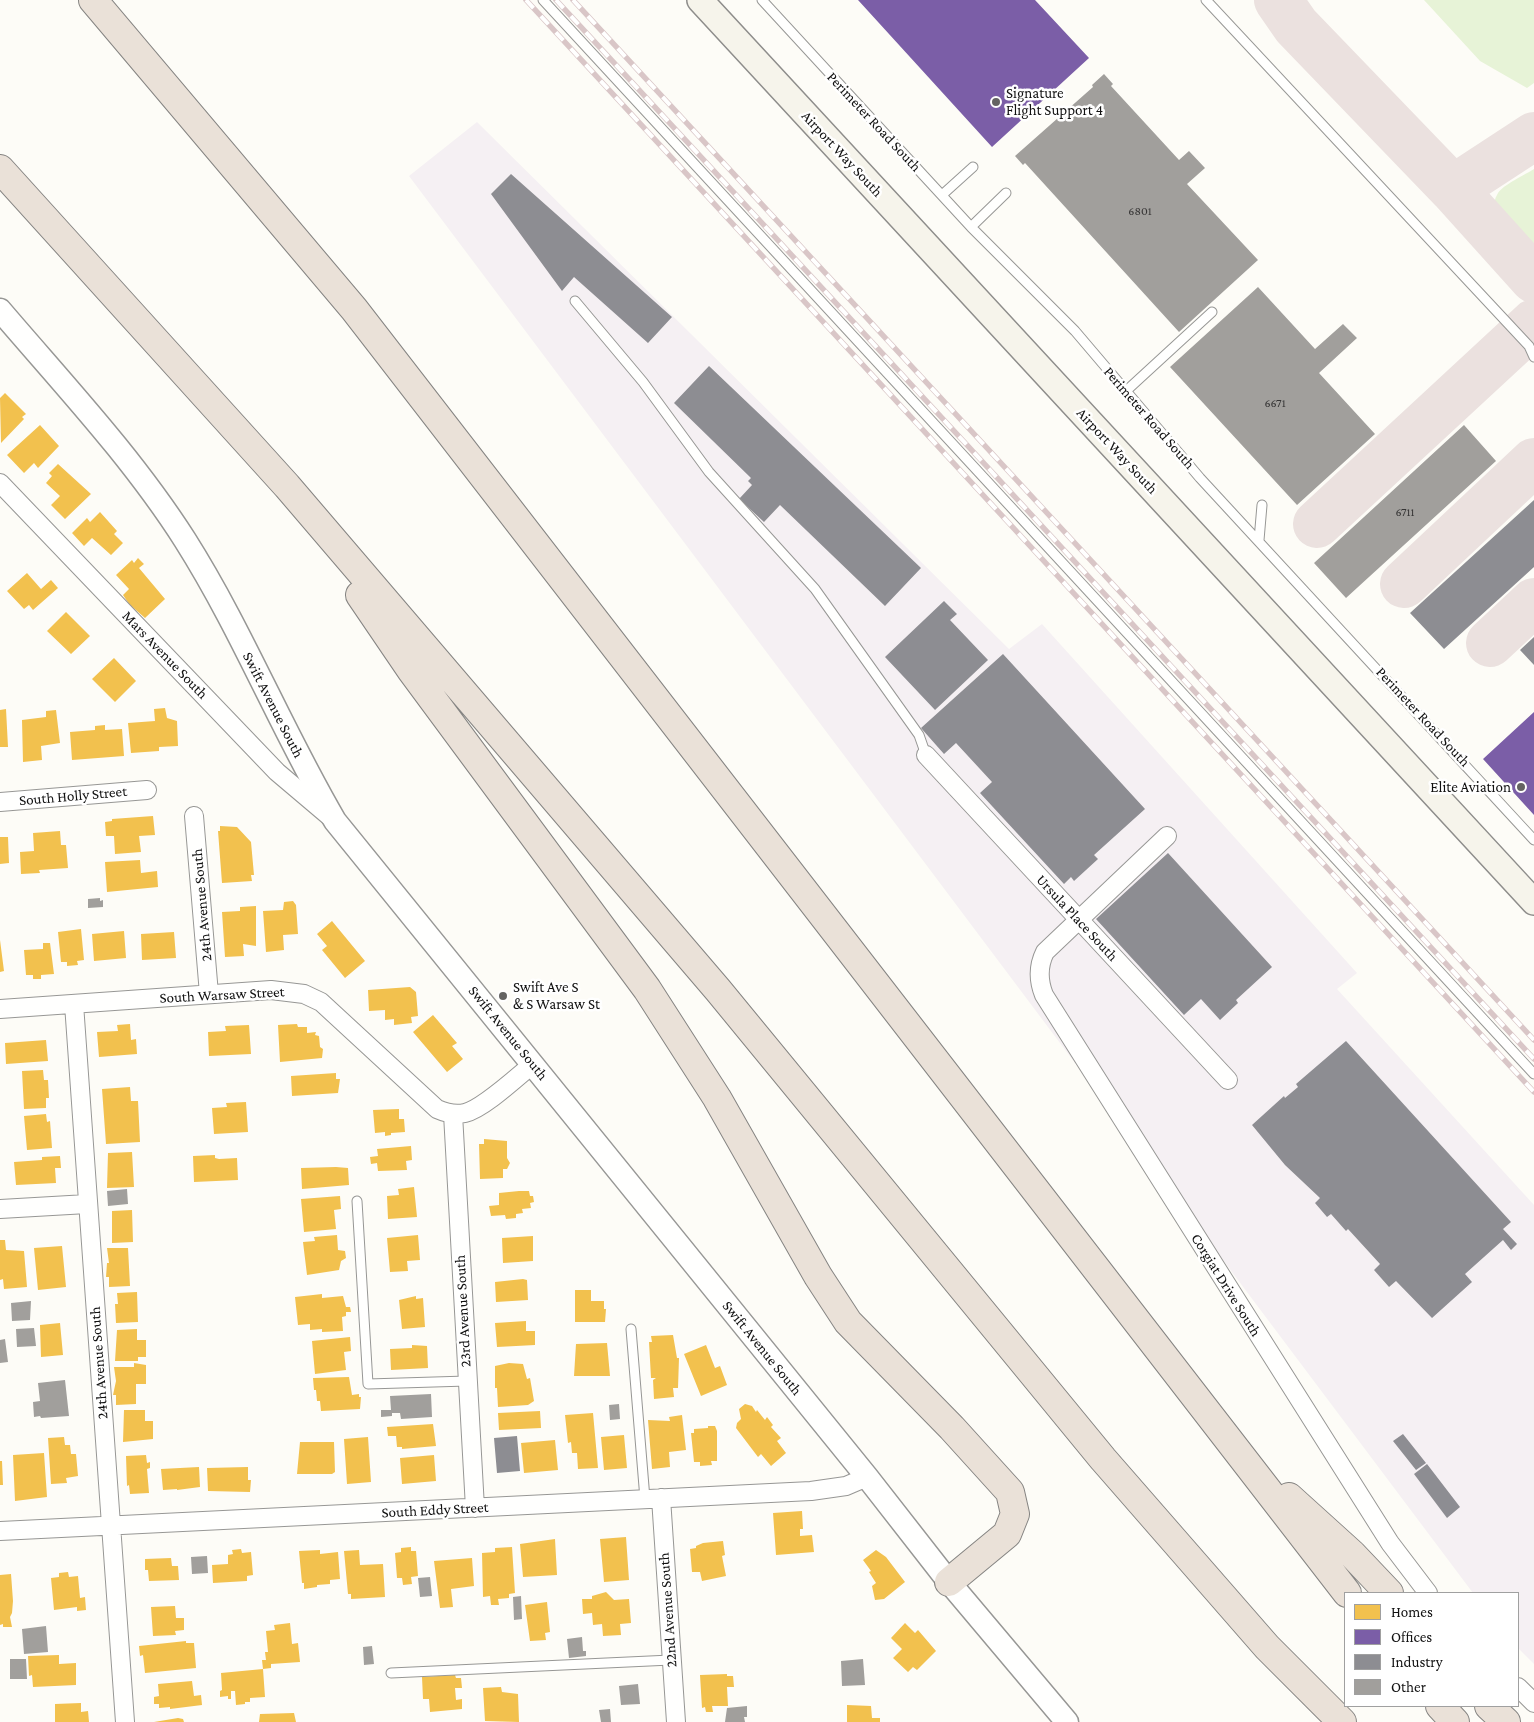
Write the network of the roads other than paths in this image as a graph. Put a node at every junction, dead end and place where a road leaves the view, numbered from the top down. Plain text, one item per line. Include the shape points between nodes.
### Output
1 (92, 0) edge
2 (542, 0) edge
3 (700, 0) edge
4 (762, 0) edge
5 (1206, 0) edge
6 (973, 167) dead end
7 (0, 169) edge
8 (1006, 193) dead end
9 (942, 195) junction
10 (971, 227) junction
11 (575, 300) dead end
12 (0, 310) edge
13 (1212, 312) dead end
14 (1534, 357) edge
15 (1126, 391) junction
16 (0, 483) edge
17 (287, 486) junction
18 (1262, 505) dead end
19 (1260, 540) junction
20 (926, 755) joint
21 (147, 790) dead end
22 (0, 802) edge
23 (194, 816) dead end
24 (336, 821) junction
25 (1167, 836) dead end
26 (1534, 840) edge
27 (1534, 902) edge
28 (1078, 920) junction
29 (210, 994) junction
30 (74, 1004) junction
31 (0, 1009) edge
32 (533, 1064) junction
33 (1534, 1074) edge
34 (1228, 1080) dead end
35 (453, 1114) junction
36 (357, 1201) dead end
37 (87, 1204) junction
38 (0, 1209) edge
39 (631, 1329) dead end
40 (467, 1381) junction
41 (1242, 1454) junction
42 (867, 1477) junction
43 (653, 1499) junction
44 (475, 1508) junction
45 (112, 1525) junction
46 (0, 1531) edge
47 (949, 1582) junction
48 (1346, 1592) edge
49 (1388, 1592) edge
50 (1427, 1592) edge
51 (670, 1660) junction
52 (391, 1673) dead end
53 (1519, 1688) edge
54 (1534, 1703) edge
55 (1441, 1707) edge
56 (1490, 1707) edge
57 (125, 1722) edge
58 (676, 1722) edge
59 (1067, 1722) edge
60 (1342, 1722) edge
61 (1455, 1722) edge
62 (1506, 1722) edge

1 - 41 highway via 354,309
2 - 33 lane
3 - 27 main road, Airport Way South
4 - 9 lane, Perimeter Road South
5 - 14 lane via 1529,346
6 - 9 lane
7 - 17 highway
8 - 10 lane
9 - 10 lane, Perimeter Road South
10 - 15 lane, Perimeter Road South via 1075,331
11 - 20 lane via 643,382 709,472 816,589 919,735
12 - 24 street, Swift Avenue South via 126,458 170,517 208,577 304,768
13 - 15 lane
15 - 19 lane, Perimeter Road South via 1200,478
16 - 24 street, Mars Avenue South via 277,772
17 - 47 highway via 411,670 647,989 716,1098 848,1322 965,1441 1010,1492 1015,1514 1007,1534
17 - 60 highway via 718,990 1103,1459 1267,1647
18 - 19 lane
19 - 26 lane, Perimeter Road South
20 - 28 street, Ursula Place South
21 - 22 street, South Holly Street
23 - 29 street, 24th Avenue South
24 - 32 street, Swift Avenue South
25 - 28 street
28 - 34 street, Ursula Place South
28 - 50 street, Corgiat Drive South via 1045,952 1039,971 1044,995 1390,1543
29 - 30 street, South Warsaw Street
29 - 35 street, South Warsaw Street via 291,991 321,1002 437,1109
30 - 31 street, South Warsaw Street
30 - 37 street, 24th Avenue South
32 - 35 street via 476,1108
32 - 42 street, Swift Avenue South
35 - 40 street, 23rd Avenue South
36 - 40 lane via 368,1384
37 - 38 street
37 - 45 street, 24th Avenue South
39 - 43 lane
40 - 44 street, 23rd Avenue South
41 - 48 highway
41 - 49 highway via 1352,1554
42 - 43 street, South Eddy Street via 831,1490
42 - 47 street, Swift Avenue South
43 - 44 street, South Eddy Street
43 - 51 street, 22nd Avenue South
44 - 45 street, South Eddy Street
45 - 46 street, South Eddy Street
45 - 57 street, 24th Avenue South
47 - 59 street, Swift Avenue South
51 - 52 lane
51 - 58 street, 22nd Avenue South
53 - 54 street
55 - 61 highway
56 - 62 highway

